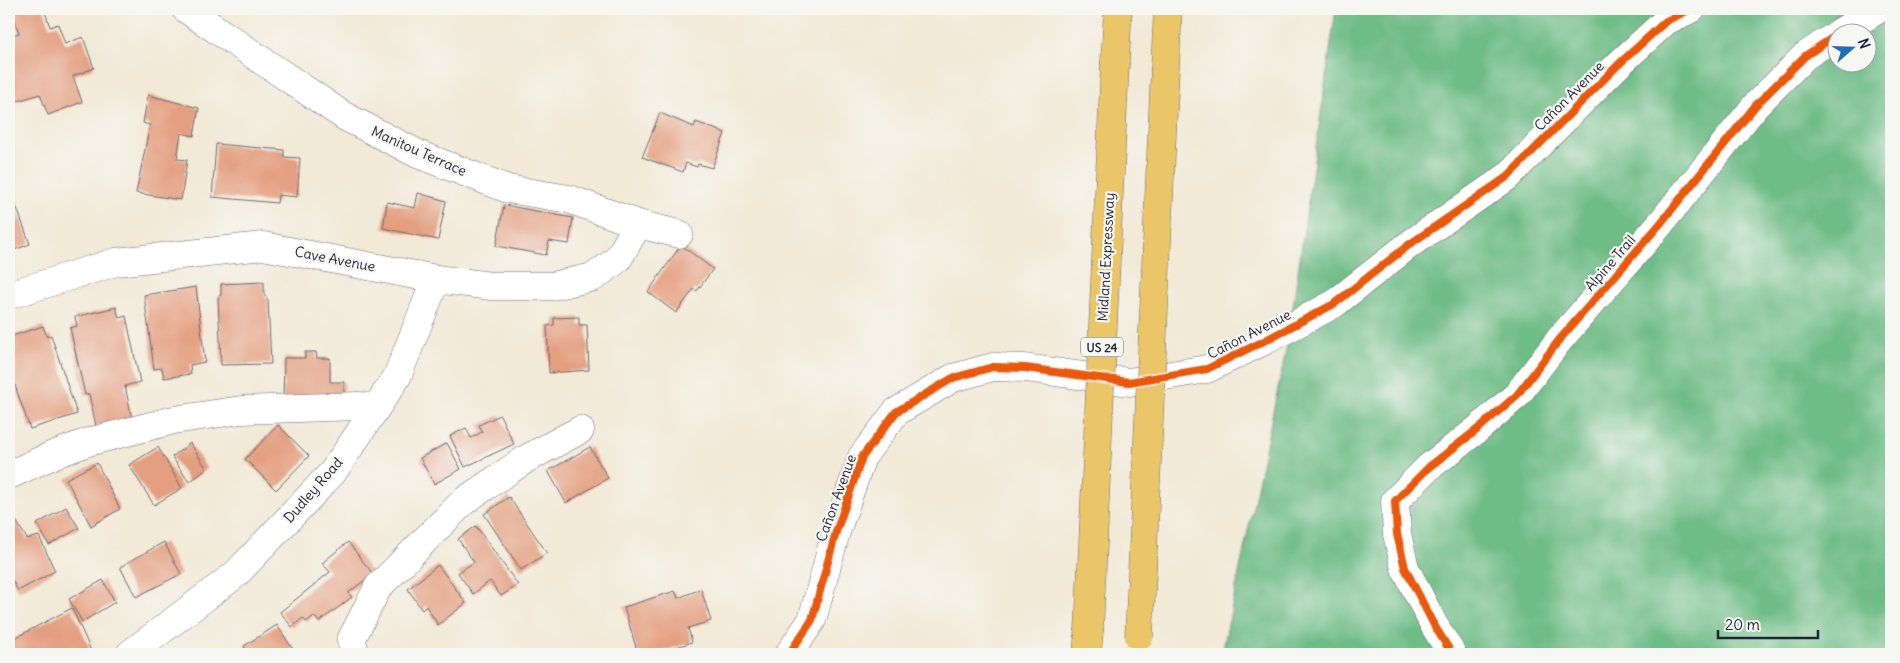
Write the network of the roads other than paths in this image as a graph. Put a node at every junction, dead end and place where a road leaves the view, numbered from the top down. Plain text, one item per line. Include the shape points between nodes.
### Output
1 (186, 9) edge
2 (1118, 9) edge
3 (1168, 9) edge
4 (1691, 9) edge
5 (1879, 9) edge
6 (1857, 22) edge
7 (1828, 40) edge
8 (638, 224) junction
9 (679, 234) dead end
10 (436, 279) junction
11 (9, 295) edge
12 (376, 407) junction
13 (580, 430) dead end
14 (9, 475) edge
15 (1088, 643) edge
16 (1138, 646) edge
17 (353, 647) edge
18 (130, 654) edge
19 (789, 654) edge
20 (1452, 654) edge

1 - 8 street, Manitou Terrace via 344,116 420,155 508,189 569,199
2 - 15 highway, Midland Expressway / US 24, bridge
3 - 16 highway, bridge
4 - 19 street, Cañon Avenue via 1666,20 1507,177 1410,244 1334,304 1264,341 1207,369 1129,382 1025,368 993,367 953,378 896,412 862,458 836,532 812,620
5 - 6 street, Alpine Trail
7 - 20 street, Alpine Trail via 1805,56 1756,105 1517,395 1429,467 1395,501 1397,534 1405,568
8 - 9 street, Manitou Terrace
8 - 10 street, Cave Avenue via 618,259 594,277 552,286 491,286
10 - 11 street, Cave Avenue via 263,246 116,262
10 - 12 street, Dudley Road via 397,377
12 - 14 street via 240,410 174,420 88,442
12 - 18 street, Dudley Road via 333,472 236,574
13 - 17 street via 526,459 464,501 378,586

